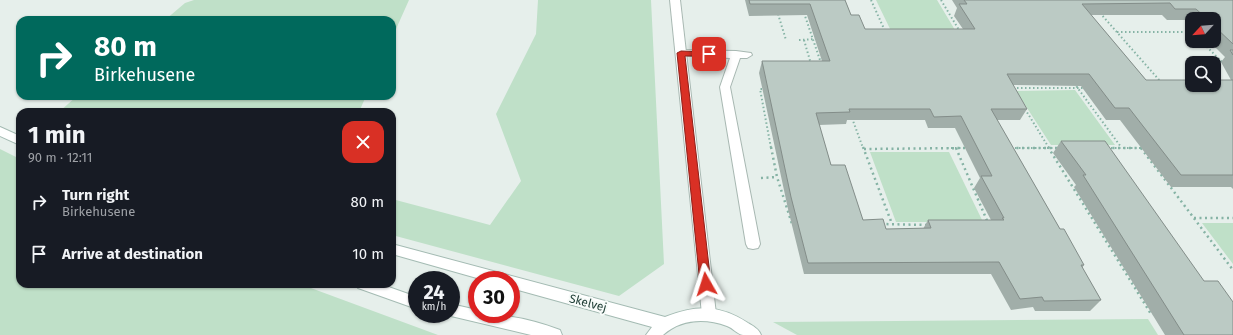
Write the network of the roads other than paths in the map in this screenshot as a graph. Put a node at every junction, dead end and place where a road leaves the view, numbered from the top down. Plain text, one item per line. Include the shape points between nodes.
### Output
1 (675, 0) edge
2 (681, 53) junction
3 (0, 131) edge
4 (16, 138) edge
5 (753, 244) dead end
6 (396, 250) edge
7 (472, 271) edge
8 (520, 284) edge
9 (375, 288) edge
10 (408, 299) edge
11 (460, 312) edge
12 (709, 314) junction
13 (665, 324) junction
14 (555, 335) edge
15 (653, 335) edge
16 (754, 335) edge

1 - 2 street
2 - 5 street via 742,54 725,86
2 - 12 street
3 - 4 street
6 - 7 street
8 - 13 street, Skelvej
9 - 10 street
11 - 14 street
12 - 13 street via 685,316
12 - 16 street via 733,320
13 - 15 street

